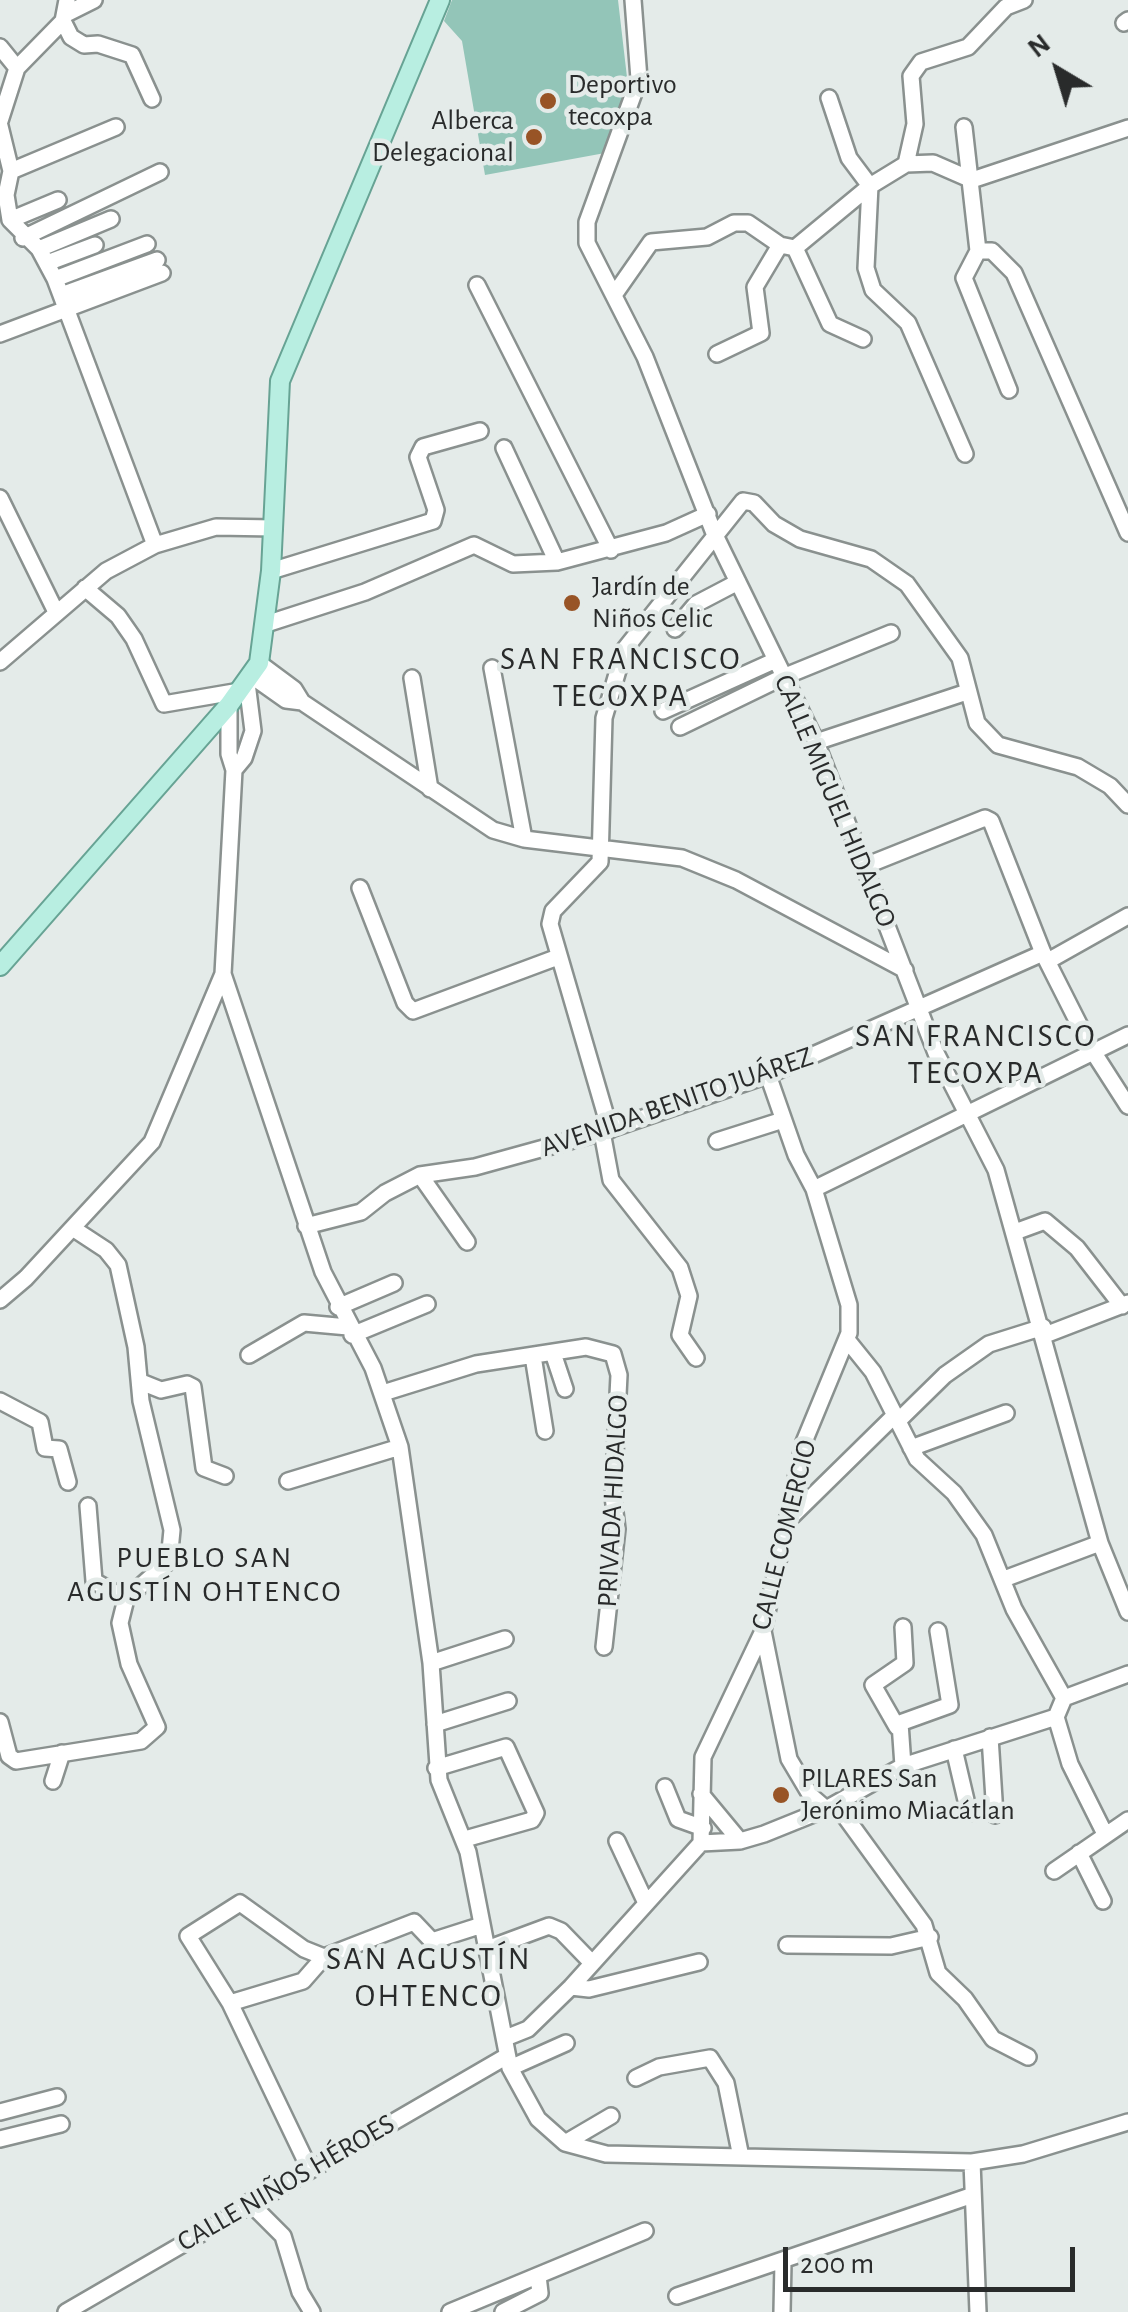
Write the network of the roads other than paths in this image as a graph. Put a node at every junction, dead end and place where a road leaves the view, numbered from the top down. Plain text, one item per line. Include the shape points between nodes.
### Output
1 (94, 0) edge
2 (440, 0) edge
3 (632, 0) edge
4 (1024, 0) edge
5 (66, 11) edge
6 (0, 47) edge
7 (17, 68) junction
8 (152, 98) dead end
9 (829, 98) dead end
10 (0, 124) edge
11 (116, 126) dead end
12 (964, 127) dead end
13 (1128, 128) edge
14 (906, 164) junction
15 (11, 171) junction
16 (160, 172) dead end
17 (972, 180) junction
18 (870, 186) junction
19 (58, 200) dead end
20 (110, 219) dead end
21 (10, 220) junction
22 (23, 238) junction
23 (147, 244) dead end
24 (95, 245) dead end
25 (788, 246) junction
26 (978, 251) junction
27 (43, 256) junction
28 (159, 266) dead end
29 (477, 285) dead end
30 (61, 295) junction
31 (614, 295) junction
32 (0, 334) edge
33 (864, 339) dead end
34 (717, 354) dead end
35 (1009, 390) dead end
36 (480, 431) dead end
37 (504, 448) dead end
38 (966, 454) dead end
39 (0, 498) edge
40 (708, 514) junction
41 (274, 528) junction
42 (714, 533) junction
43 (1128, 533) edge
44 (155, 545) junction
45 (611, 550) junction
46 (557, 562) junction
47 (271, 571) junction
48 (738, 582) junction
49 (85, 588) junction
50 (56, 612) junction
51 (266, 624) junction
52 (675, 629) dead end
53 (891, 633) dead end
54 (776, 660) junction
55 (0, 662) edge
56 (492, 668) dead end
57 (784, 677) junction
58 (412, 678) dead end
59 (246, 684) junction
60 (967, 692) junction
61 (663, 711) dead end
62 (680, 727) dead end
63 (816, 742) junction
64 (234, 770) junction
65 (430, 789) junction
66 (1128, 805) edge
67 (524, 840) junction
68 (601, 849) junction
69 (865, 866) junction
70 (360, 888) dead end
71 (1128, 916) edge
72 (558, 957) junction
73 (1046, 957) junction
74 (0, 966) edge
75 (904, 970) junction
76 (224, 974) junction
77 (920, 1010) junction
78 (1128, 1035) edge
79 (1092, 1050) junction
80 (768, 1075) junction
81 (1128, 1106) edge
82 (968, 1113) junction
83 (783, 1120) junction
84 (606, 1131) junction
85 (717, 1141) dead end
86 (420, 1175) junction
87 (814, 1189) junction
88 (306, 1226) junction
89 (74, 1228) junction
90 (1015, 1232) junction
91 (467, 1242) dead end
92 (394, 1282) dead end
93 (0, 1300) edge
94 (427, 1304) dead end
95 (1125, 1304) edge
96 (338, 1307) junction
97 (350, 1331) junction
98 (1044, 1331) junction
99 (848, 1342) junction
100 (554, 1353) junction
101 (249, 1355) dead end
102 (533, 1356) junction
103 (696, 1358) dead end
104 (140, 1382) junction
105 (566, 1389) dead end
106 (383, 1393) junction
107 (0, 1401) edge
108 (1006, 1413) dead end
109 (896, 1418) junction
110 (546, 1431) dead end
111 (400, 1448) junction
112 (911, 1448) junction
113 (225, 1476) dead end
114 (288, 1481) dead end
115 (68, 1482) dead end
116 (88, 1506) dead end
117 (786, 1524) junction
118 (1100, 1544) junction
119 (1128, 1564) edge
120 (1112, 1572) junction
121 (1004, 1579) junction
122 (126, 1599) junction
123 (1128, 1612) edge
124 (903, 1627) dead end
125 (763, 1631) junction
126 (938, 1631) dead end
127 (506, 1640) dead end
128 (604, 1647) dead end
129 (432, 1663) junction
130 (1128, 1674) edge
131 (1064, 1698) junction
132 (508, 1701) dead end
133 (1056, 1717) junction
134 (0, 1722) edge
135 (435, 1724) junction
136 (897, 1727) junction
137 (990, 1737) junction
138 (954, 1749) junction
139 (62, 1753) junction
140 (904, 1766) junction
141 (436, 1768) junction
142 (53, 1781) dead end
143 (665, 1787) dead end
144 (700, 1794) junction
145 (831, 1806) junction
146 (969, 1813) dead end
147 (995, 1815) dead end
148 (1128, 1820) edge
149 (1105, 1834) junction
150 (702, 1836) junction
151 (465, 1840) junction
152 (616, 1841) dead end
153 (740, 1842) junction
154 (1079, 1853) junction
155 (1054, 1871) dead end
156 (1102, 1902) dead end
157 (646, 1903) junction
158 (482, 1925) junction
159 (930, 1937) junction
160 (787, 1945) dead end
161 (486, 1949) junction
162 (324, 1957) junction
163 (699, 1962) dead end
164 (592, 1963) junction
165 (571, 1987) junction
166 (230, 2003) junction
167 (508, 2037) junction
168 (566, 2043) dead end
169 (1028, 2057) dead end
170 (508, 2062) junction
171 (636, 2078) dead end
172 (58, 2097) dead end
173 (0, 2112) edge
174 (611, 2116) dead end
175 (1128, 2122) edge
176 (61, 2124) dead end
177 (0, 2140) edge
178 (565, 2143) junction
179 (742, 2157) junction
180 (972, 2162) junction
181 (310, 2170) junction
182 (972, 2195) junction
183 (250, 2202) junction
184 (645, 2231) dead end
185 (783, 2262) junction
186 (538, 2276) junction
187 (677, 2296) dead end
188 (66, 2312) edge
189 (312, 2312) edge
190 (450, 2312) edge
191 (503, 2312) edge
192 (782, 2312) edge
193 (979, 2312) edge

1 - 5 street
2 - 41 main road via 280,381
3 - 31 street, CALLE MIGUEL HIDALGO via 639,79 584,233
4 - 14 street via 1006,7 968,47 920,62 911,76 916,124
5 - 7 street
5 - 8 street via 71,37 132,55
6 - 7 street
7 - 10 street
9 - 18 street via 849,158
10 - 15 street
11 - 15 street
12 - 17 street
13 - 17 street
14 - 17 street via 933,163
14 - 18 street
15 - 21 street
16 - 22 street
17 - 26 street
18 - 25 street
18 - 38 street via 866,268 873,290 908,323
19 - 21 street
20 - 27 street
21 - 22 street
22 - 27 street
23 - 30 street
24 - 27 street
25 - 31 street via 734,222 707,237 651,242
25 - 33 street via 830,324
25 - 34 street via 754,287 761,333
26 - 35 street via 964,278
26 - 43 street via 992,251 1014,273
27 - 30 street
28 - 30 street
29 - 45 street
30 - 32 street
30 - 44 street
31 - 40 street, CALLE MIGUEL HIDALGO
36 - 47 street via 424,447 418,457 436,510 433,521
37 - 46 street
39 - 50 street
40 - 42 street, CALLE MIGUEL HIDALGO
40 - 45 street
41 - 44 street via 216,527
41 - 47 main road
42 - 48 street, CALLE MIGUEL HIDALGO
42 - 60 street via 743,501 800,539 871,559 907,584 935,620 960,658
42 - 68 street via 624,650 604,718
44 - 49 street
45 - 46 street
46 - 51 street via 513,564 474,545 365,592
47 - 51 main road
48 - 52 street via 696,604
48 - 54 street, CALLE MIGUEL HIDALGO
49 - 50 street
49 - 59 street via 134,639 164,704
50 - 55 street
51 - 59 main road
53 - 57 street
54 - 57 street, CALLE MIGUEL HIDALGO
54 - 61 street
56 - 67 street
57 - 62 street
57 - 63 street, CALLE MIGUEL HIDALGO
58 - 65 street
59 - 64 street via 230,754
59 - 64 street via 253,731
59 - 65 street via 302,702
59 - 74 main road
60 - 63 street
60 - 66 street via 977,723 998,744 1078,767
63 - 69 street, CALLE MIGUEL HIDALGO
64 - 76 street
65 - 67 street via 493,830
67 - 68 street
68 - 72 street via 598,866 553,911
68 - 75 street via 682,858
69 - 73 street via 984,818 994,826
69 - 75 street, CALLE MIGUEL HIDALGO
70 - 72 street via 412,1012
71 - 73 street, AVENIDA BENITO JUÁREZ
72 - 84 street
73 - 77 street, AVENIDA BENITO JUÁREZ
73 - 79 street
75 - 77 street, CALLE MIGUEL HIDALGO
76 - 88 street
76 - 89 street via 152,1142
77 - 80 street, AVENIDA BENITO JUÁREZ
77 - 82 street, CALLE MIGUEL HIDALGO
78 - 79 street
79 - 81 street
79 - 82 street
80 - 83 street
80 - 84 street, AVENIDA BENITO JUÁREZ
82 - 87 street
82 - 90 street, CALLE MIGUEL HIDALGO via 996,1170
83 - 85 street
83 - 87 street
84 - 86 street, AVENIDA BENITO JUÁREZ
84 - 103 street via 610,1180 680,1268 689,1296 680,1336
86 - 88 street, AVENIDA BENITO JUÁREZ via 361,1212
86 - 91 street
87 - 99 street via 849,1306
88 - 96 street
89 - 93 street
89 - 104 street via 118,1265
90 - 95 street via 1044,1221
90 - 98 street, CALLE MIGUEL HIDALGO
92 - 96 street
94 - 97 street
95 - 98 street
96 - 97 street
97 - 101 street via 304,1323
97 - 106 street
98 - 109 street via 989,1344
98 - 118 street, CALLE MIGUEL HIDALGO
99 - 109 street via 874,1372
99 - 117 street, CALLE COMERCIO via 804,1442
100 - 102 street, PRIVADA HIDALGO
100 - 105 street
100 - 128 street, PRIVADA HIDALGO via 605,1348 618,1363 612,1496 617,1529
102 - 106 street, PRIVADA HIDALGO via 448,1371
102 - 110 street
104 - 113 street via 161,1390 193,1387 204,1468
104 - 122 street via 173,1550
106 - 111 street
107 - 115 street via 40,1422 45,1448 60,1449
108 - 112 street
109 - 112 street
109 - 117 street
111 - 114 street
111 - 129 street
112 - 121 street via 962,1504
116 - 122 street via 94,1581
117 - 125 street, CALLE COMERCIO
118 - 120 street, CALLE MIGUEL HIDALGO
118 - 121 street
119 - 120 street
120 - 123 street, CALLE MIGUEL HIDALGO
121 - 131 street
122 - 139 street via 120,1622 129,1664 157,1727 141,1741
124 - 136 street via 905,1663 873,1684
125 - 144 street, CALLE COMERCIO via 709,1736
125 - 145 street via 789,1760 810,1796
126 - 136 street via 950,1705
127 - 129 street
129 - 135 street
130 - 131 street
131 - 133 street
132 - 135 street
133 - 137 street
133 - 149 street via 1070,1764
134 - 139 street via 12,1760
135 - 141 street
136 - 140 street
137 - 138 street
137 - 147 street
138 - 140 street
138 - 146 street
139 - 142 street
140 - 145 street
141 - 151 street
141 - 151 street via 507,1750 536,1817
143 - 150 street via 678,1818
144 - 150 street, CALLE COMERCIO
144 - 153 street
145 - 153 street
145 - 159 street
148 - 149 street
149 - 154 street
150 - 153 street
150 - 157 street
151 - 158 street
152 - 157 street
154 - 155 street
154 - 156 street
157 - 164 street
158 - 161 street
158 - 162 street via 432,1941 414,1922
159 - 160 street via 891,1946
159 - 169 street via 938,1973 986,2032
161 - 164 street via 549,1926
161 - 167 street
162 - 166 street via 303,1982
162 - 166 street via 304,1950 240,1902 188,1936
163 - 165 street via 589,1989
164 - 165 street
165 - 167 street via 528,2029
166 - 181 street
167 - 170 street
168 - 170 street, CALLE NIÑOS HÉROES
170 - 178 street via 538,2119
170 - 181 street, CALLE NIÑOS HÉROES
171 - 179 street via 710,2058 726,2083
172 - 173 street
174 - 178 street
175 - 180 street via 1024,2154
176 - 177 street
178 - 179 street via 606,2154
179 - 180 street
180 - 182 street
181 - 183 street, CALLE NIÑOS HÉROES
182 - 185 street
182 - 193 street
183 - 188 street, CALLE NIÑOS HÉROES
183 - 189 street via 283,2236
184 - 186 street
185 - 187 street
185 - 192 street
186 - 190 street
186 - 191 street via 540,2293

